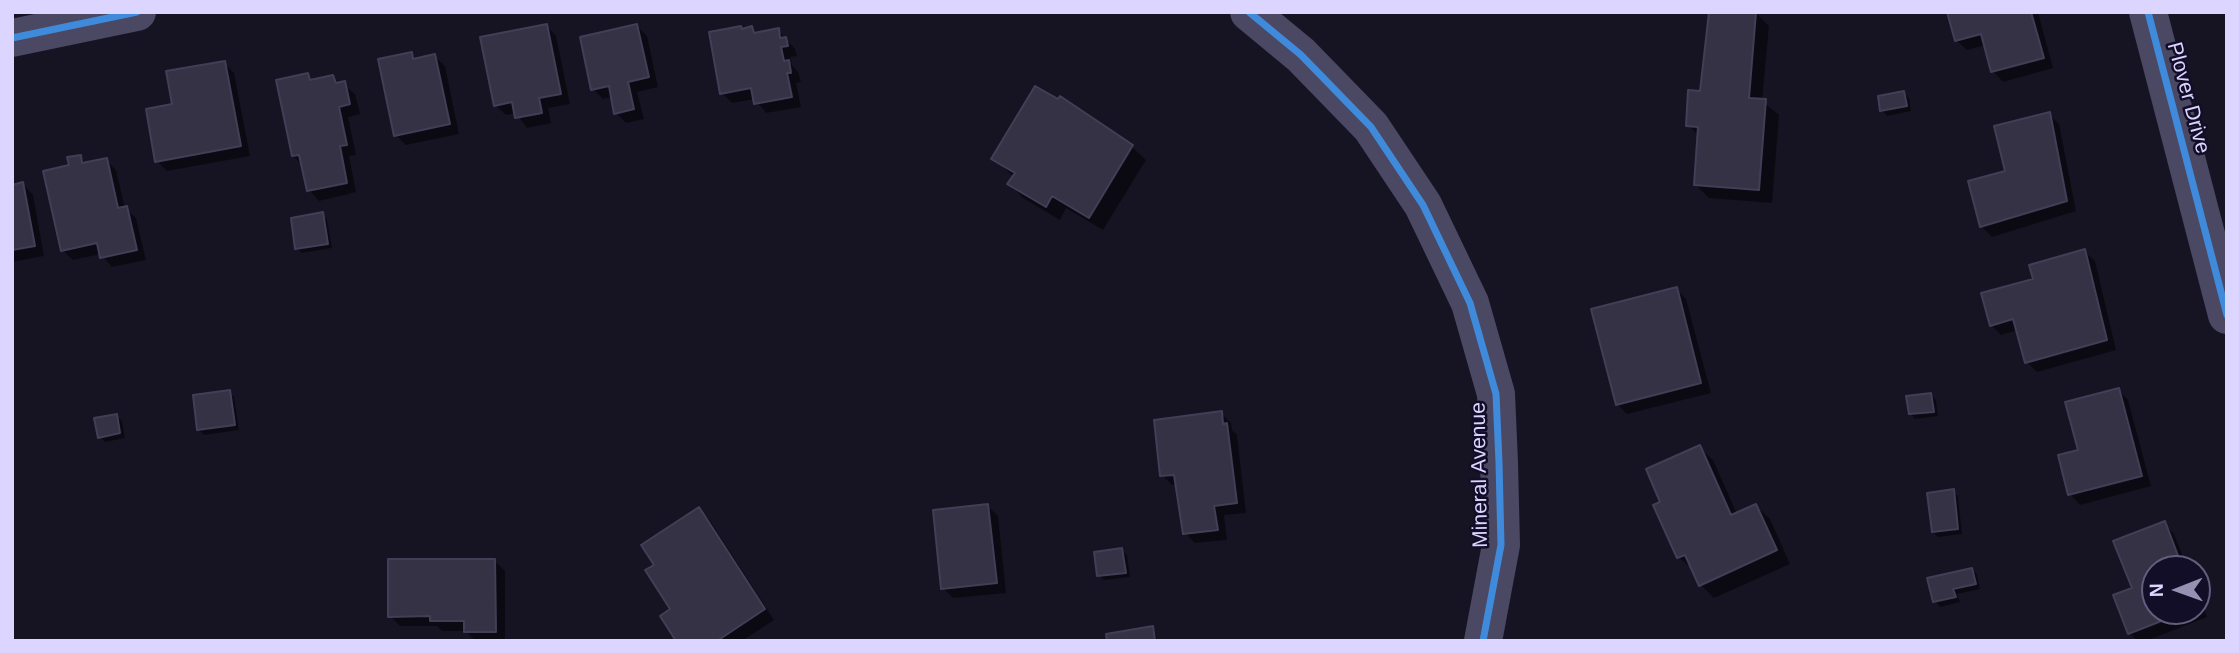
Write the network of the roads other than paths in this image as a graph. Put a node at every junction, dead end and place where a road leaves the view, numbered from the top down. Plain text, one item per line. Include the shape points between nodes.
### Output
1 (137, 12) edge
2 (1249, 12) edge
3 (2148, 12) edge
4 (12, 38) edge
5 (2227, 315) edge
6 (1483, 641) edge

1 - 4 street
2 - 6 street, Mineral Avenue via 1301,55 1371,127 1423,205 1470,303 1496,394 1499,462 1501,545
3 - 5 street, Plover Drive

